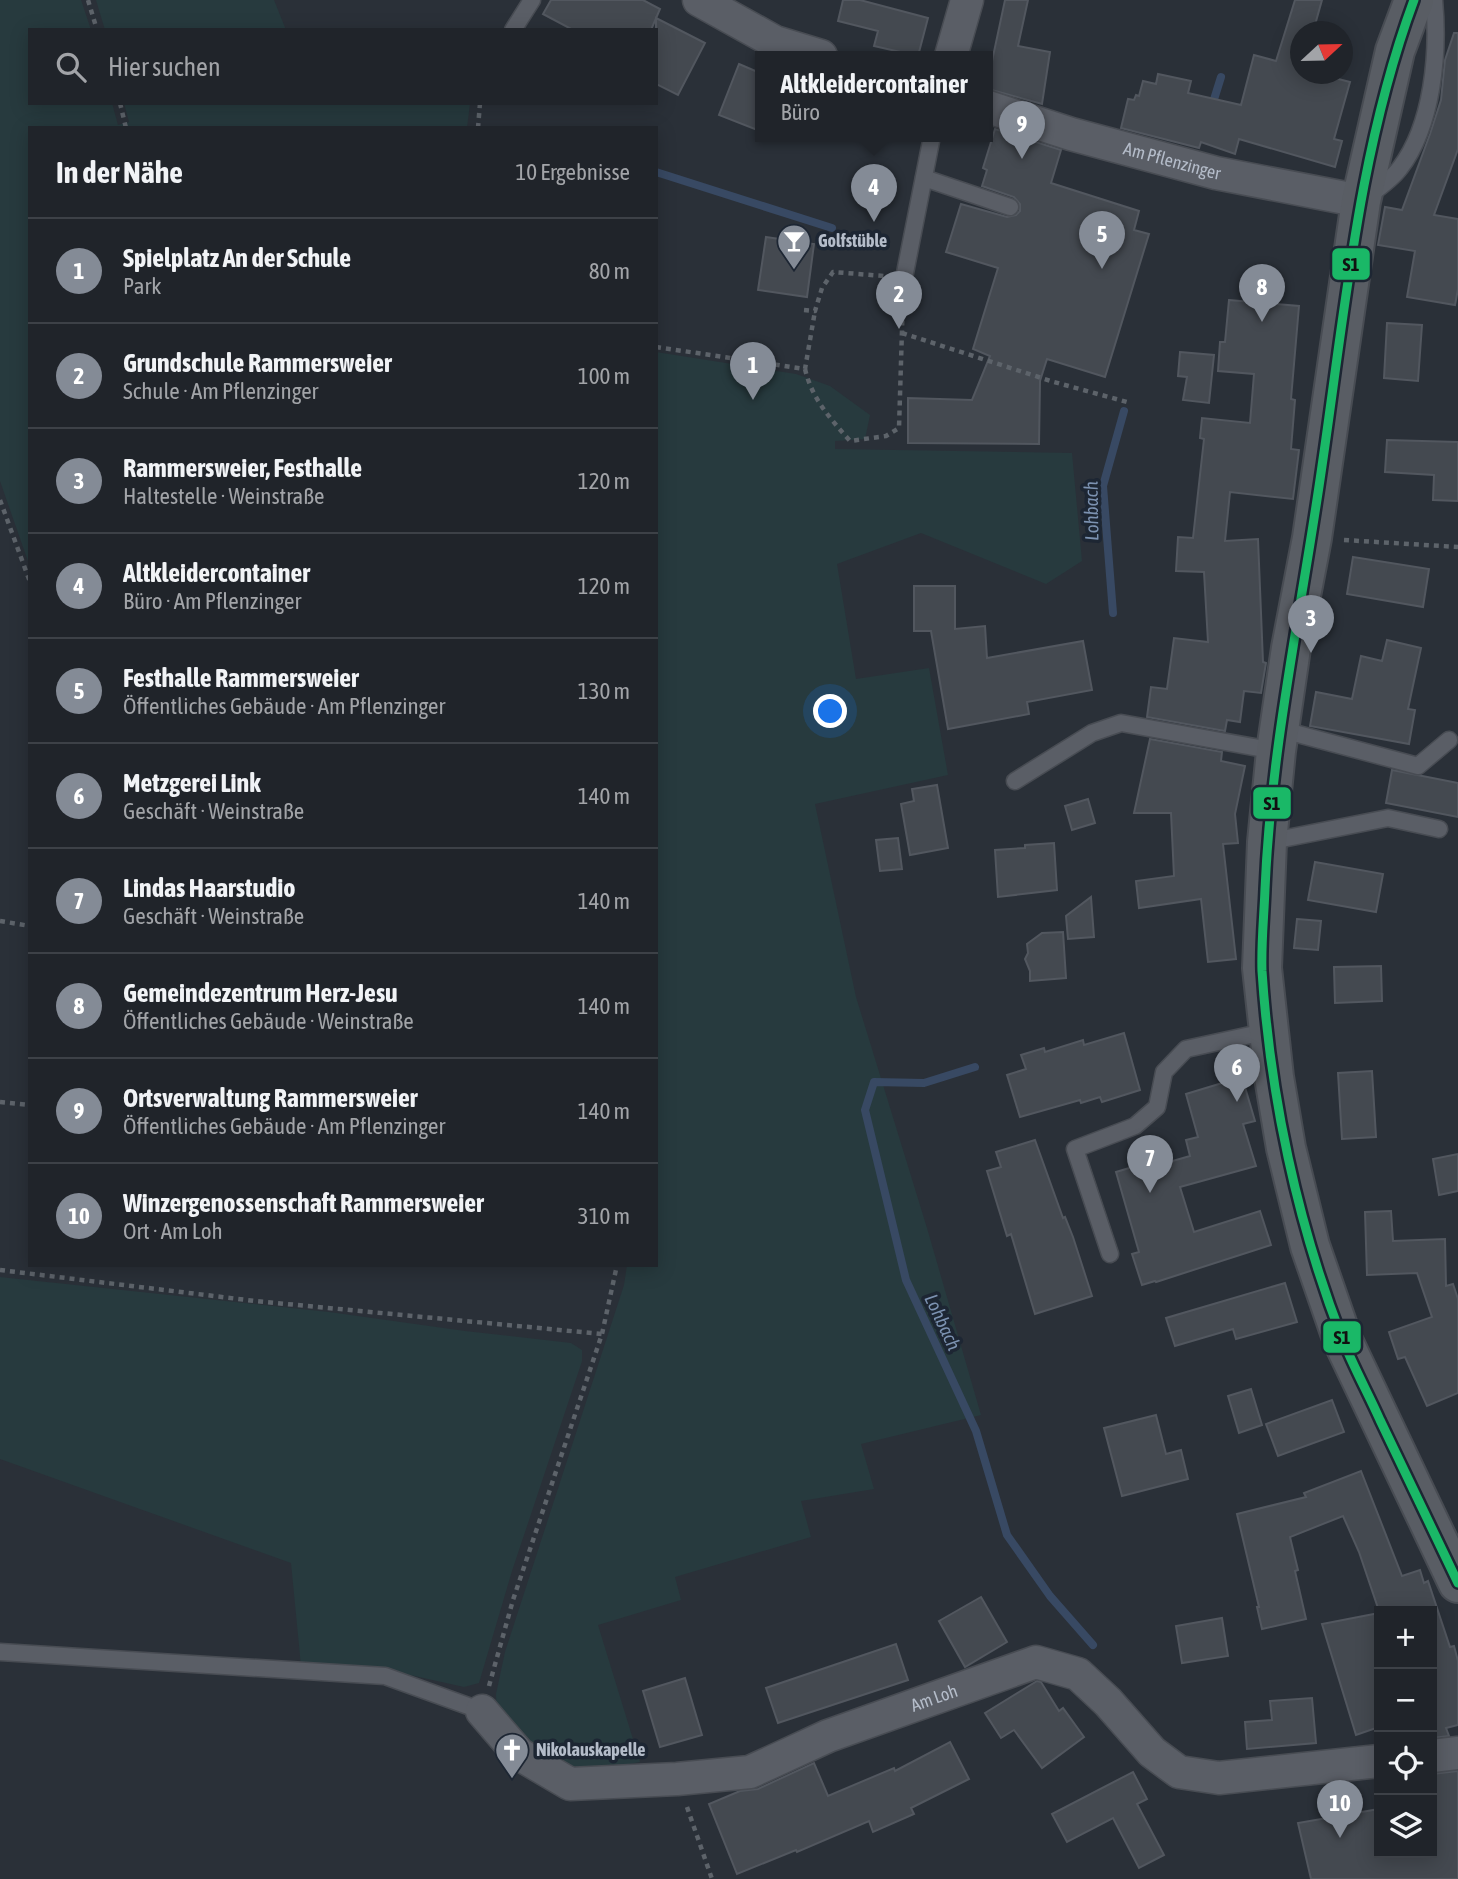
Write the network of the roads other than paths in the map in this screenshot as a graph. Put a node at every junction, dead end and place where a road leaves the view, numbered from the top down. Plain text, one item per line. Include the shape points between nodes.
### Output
1 (532, 0) edge
2 (699, 0) edge
3 (967, 0) edge
4 (1414, 0) edge
5 (1434, 0) edge
6 (514, 28) edge
7 (805, 51) edge
8 (952, 51) edge
9 (993, 109) edge
10 (931, 142) edge
11 (924, 178) junction
12 (1361, 201) junction
13 (1010, 207) dead end
14 (904, 278) road end
15 (1278, 740) junction
16 (1449, 740) dead end
17 (1015, 781) dead end
18 (1439, 829) dead end
19 (1267, 842) junction
20 (1269, 1031) junction
21 (1110, 1254) dead end
22 (1453, 1561) edge
23 (0, 1653) edge
24 (482, 1711) joint
25 (1458, 1753) edge
26 (1437, 1755) edge
27 (1374, 1762) edge

1 - 6 lane
2 - 7 street via 775,42
3 - 8 street
4 - 12 street via 1395,51
5 - 12 lane via 1434,75 1416,139 1400,169
9 - 12 street, Am Pflenzinger via 1216,173
10 - 11 lane
11 - 13 lane
11 - 14 lane
12 - 15 street
15 - 16 lane via 1418,766
15 - 17 lane via 1121,723 1092,733
15 - 19 street
18 - 19 lane via 1388,818
19 - 20 street via 1262,968
20 - 21 lane via 1186,1049 1164,1072 1157,1107 1135,1126 1074,1149
20 - 22 street via 1286,1148 1310,1246 1343,1341
23 - 24 lane via 385,1676
24 - 27 street, Am Loh via 519,1754 570,1784 677,1779 750,1772 828,1736 1036,1662 1079,1674 1152,1752 1179,1772 1219,1778
25 - 26 street

